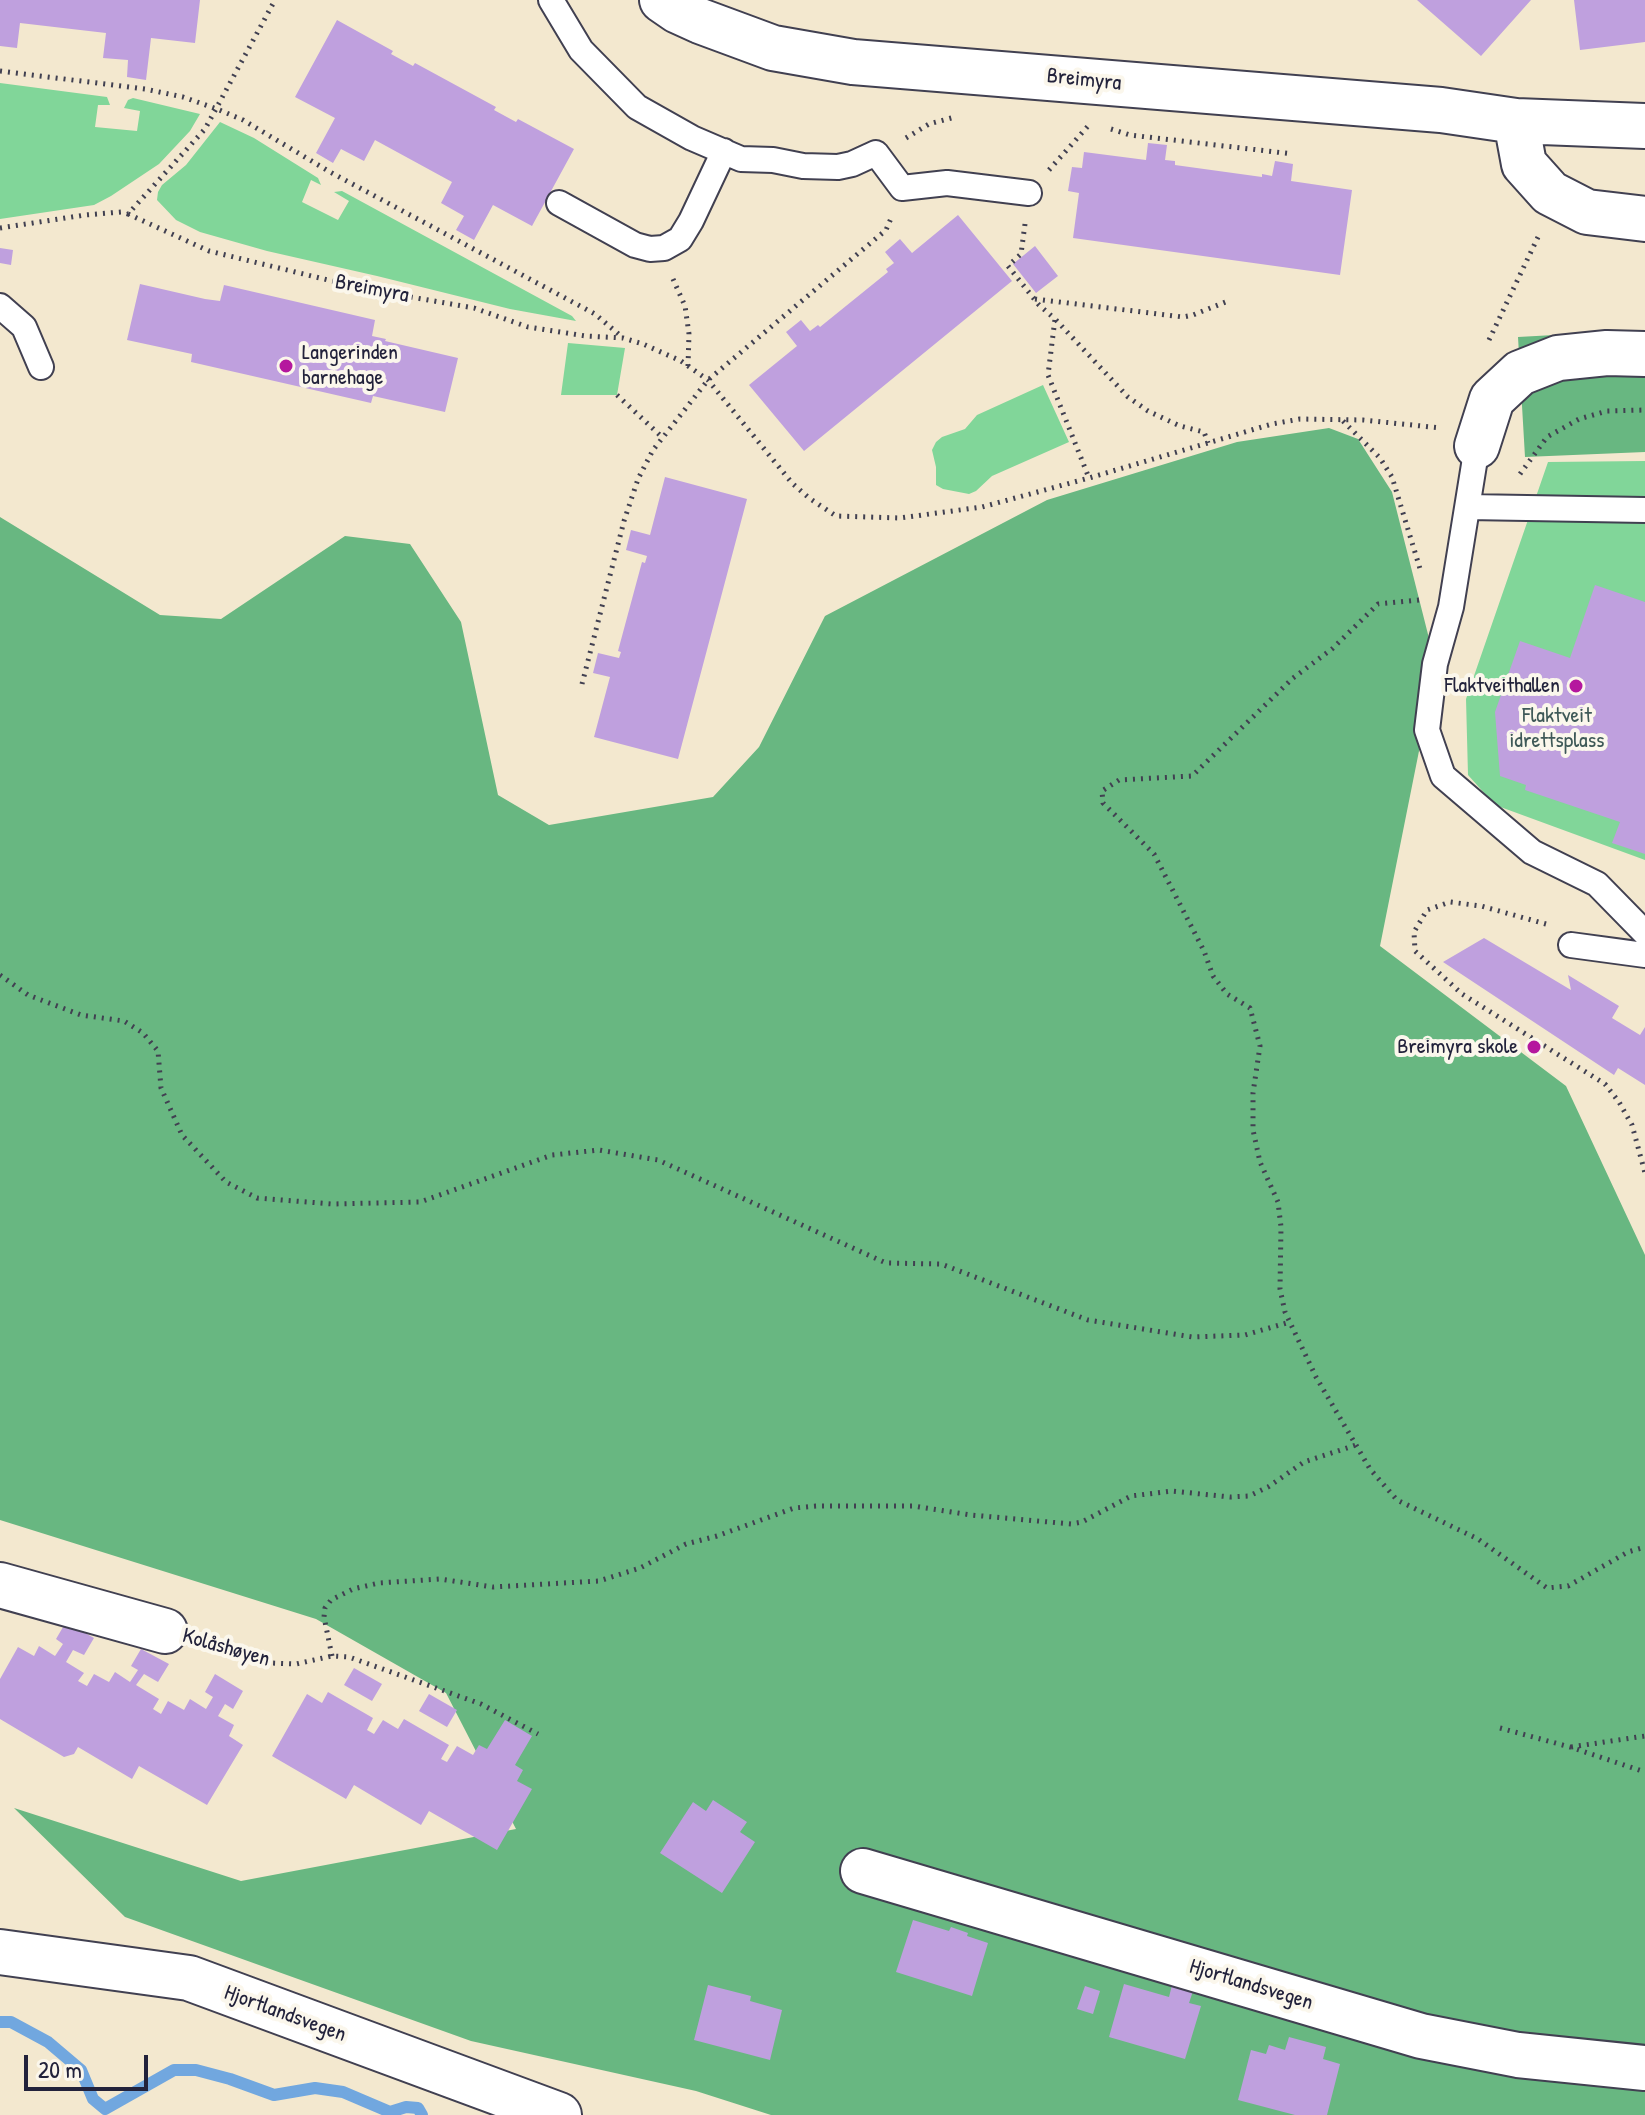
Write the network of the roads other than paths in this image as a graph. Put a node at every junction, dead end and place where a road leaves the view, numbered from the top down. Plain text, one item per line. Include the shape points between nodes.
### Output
1 (551, 0) edge
2 (662, 0) edge
3 (1516, 121) junction
4 (1645, 126) edge
5 (724, 151) junction
6 (1029, 193) road end
7 (559, 203) dead end
8 (1645, 219) edge
9 (0, 306) edge
10 (1645, 354) edge
11 (41, 367) dead end
12 (1480, 439) joint
13 (1468, 507) junction
14 (1645, 510) edge
15 (1645, 933) edge
16 (1571, 945) dead end
17 (1645, 955) edge
18 (0, 1585) edge
19 (165, 1631) road end
20 (863, 1871) dead end
21 (0, 1952) edge
22 (1645, 2068) edge
23 (559, 2115) edge

1 - 5 lane via 581,50 637,107
2 - 3 street, Breimyra via 700,21 773,48 853,62 1441,110
3 - 4 street, Breimyra
3 - 8 street via 1524,164 1550,193 1587,212
5 - 6 lane via 741,159 838,167 876,153 902,188 947,183
5 - 7 lane via 680,239 664,248 635,245
9 - 11 lane via 24,327
10 - 12 street via 1558,358 1520,373 1492,399
12 - 13 lane
13 - 14 lane
13 - 15 lane via 1440,604 1427,730 1443,776 1532,852 1597,884
16 - 17 lane
18 - 19 street, Kolåshøyen
20 - 22 street, Hjortlandsvegen via 1421,2036 1518,2055
21 - 23 street, Hjortlandsvegen via 189,1978

